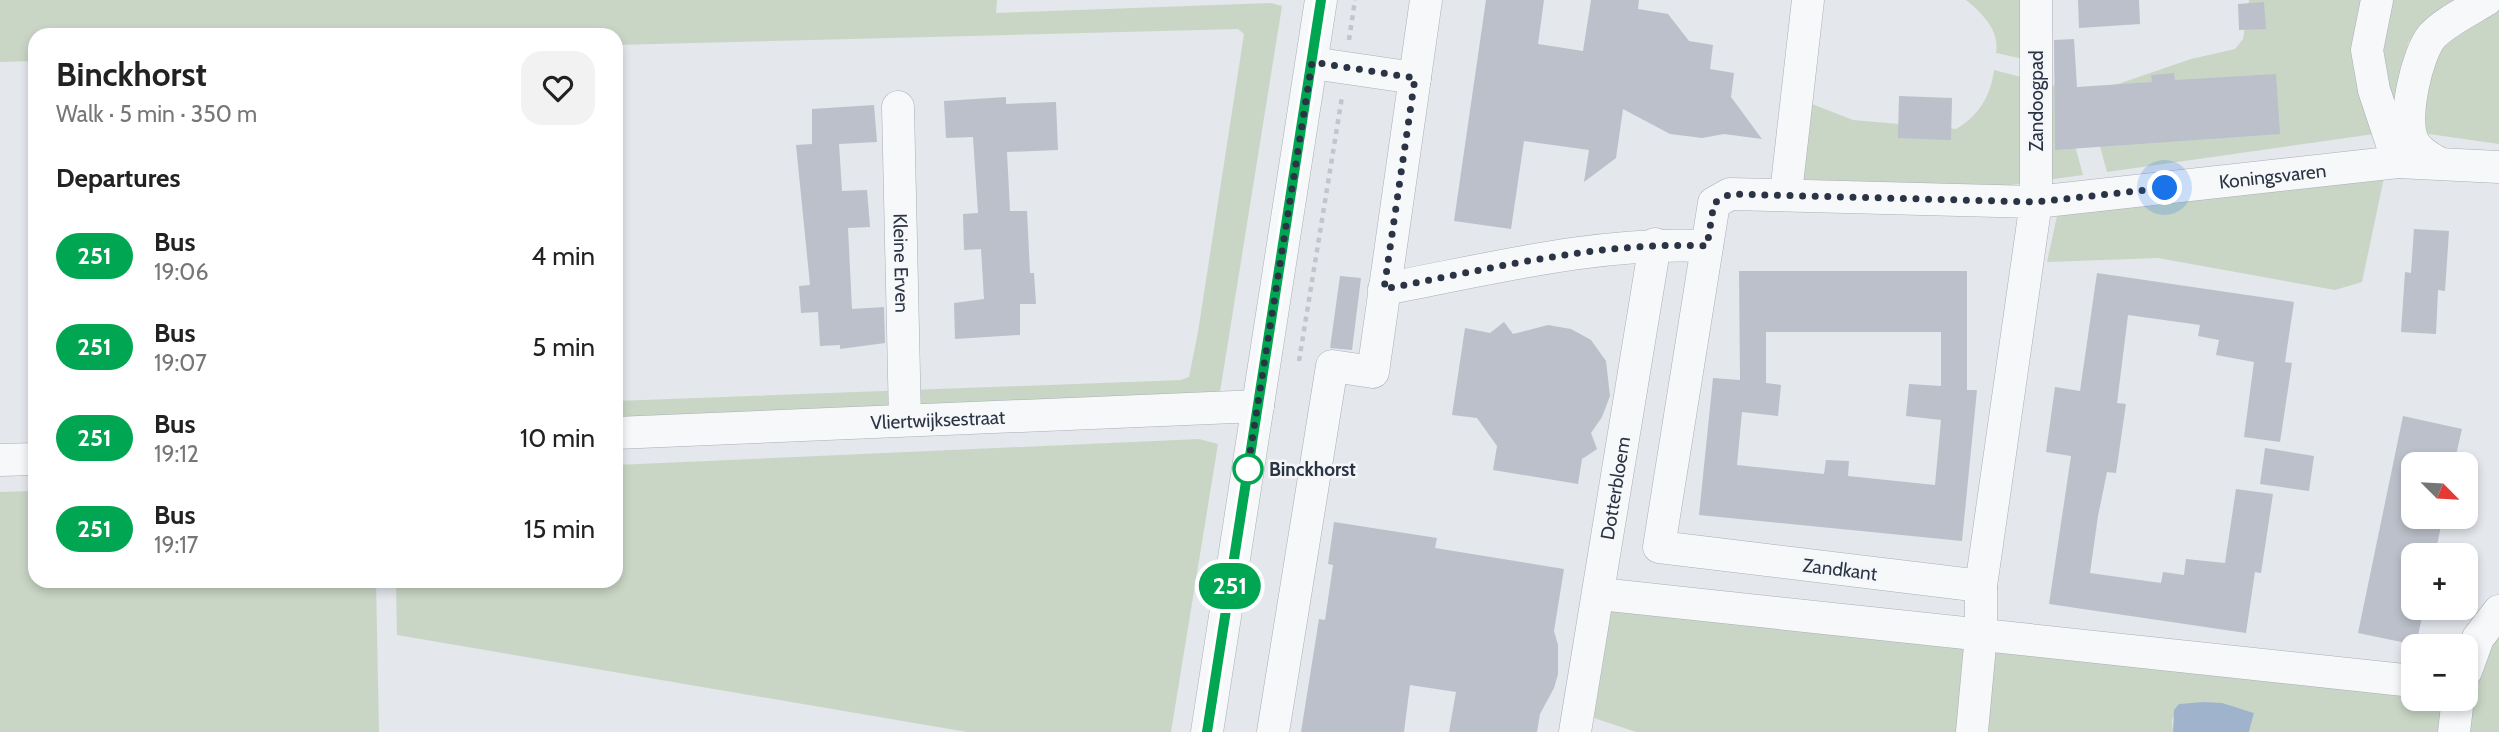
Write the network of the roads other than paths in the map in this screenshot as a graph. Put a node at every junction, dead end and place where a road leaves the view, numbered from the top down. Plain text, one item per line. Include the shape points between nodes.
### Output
1 (1321, 0) edge
2 (1426, 0) edge
3 (1808, 0) edge
4 (2036, 0) edge
5 (2377, 0) edge
6 (2486, 0) edge
7 (1312, 62) junction
8 (1415, 78) junction
9 (898, 107) dead end
10 (2398, 162) junction
11 (2437, 162) junction
12 (2499, 167) edge
13 (1786, 193) junction
14 (2036, 202) junction
15 (1714, 203) joint
16 (1655, 244) junction
17 (1707, 246) junction
18 (1384, 289) junction
19 (1258, 406) junction
20 (905, 420) junction
21 (623, 433) edge
22 (28, 459) edge
23 (0, 460) edge
24 (1981, 586) junction
25 (1600, 594) junction
26 (2499, 611) edge
27 (1981, 635) junction
28 (2478, 637) edge
29 (2401, 680) edge
30 (2456, 711) edge
31 (1580, 731) edge
32 (1207, 732) edge
33 (1273, 732) edge
34 (1972, 732) edge
35 (2454, 732) edge

1 - 7 street
2 - 8 street
3 - 13 street
4 - 14 street, Zandoogpad
5 - 10 street via 2367,50 2374,90
6 - 11 street via 2433,35 2415,76 2409,113 2411,139
7 - 8 street
7 - 19 street
8 - 18 street
9 - 20 street, Kleine Erven
10 - 11 street, Koningsvaren
10 - 14 street, Koningsvaren
11 - 12 street, Koningsvaren
13 - 14 street, Koningsvaren
13 - 15 street, Koningsvaren via 1730,194
14 - 24 street
15 - 17 street, Zandkant
16 - 17 street
16 - 18 street via 1601,249
16 - 25 street, Dotterbloem
17 - 24 street, Zandkant via 1660,547
18 - 33 street via 1373,372 1332,366
19 - 20 street, Vliertwijksestraat
19 - 32 street
20 - 21 street, Vliertwijksestraat
22 - 23 street
24 - 27 street
25 - 27 street
25 - 31 street, Dotterbloem
26 - 28 street
27 - 29 street
27 - 34 street
30 - 35 street

